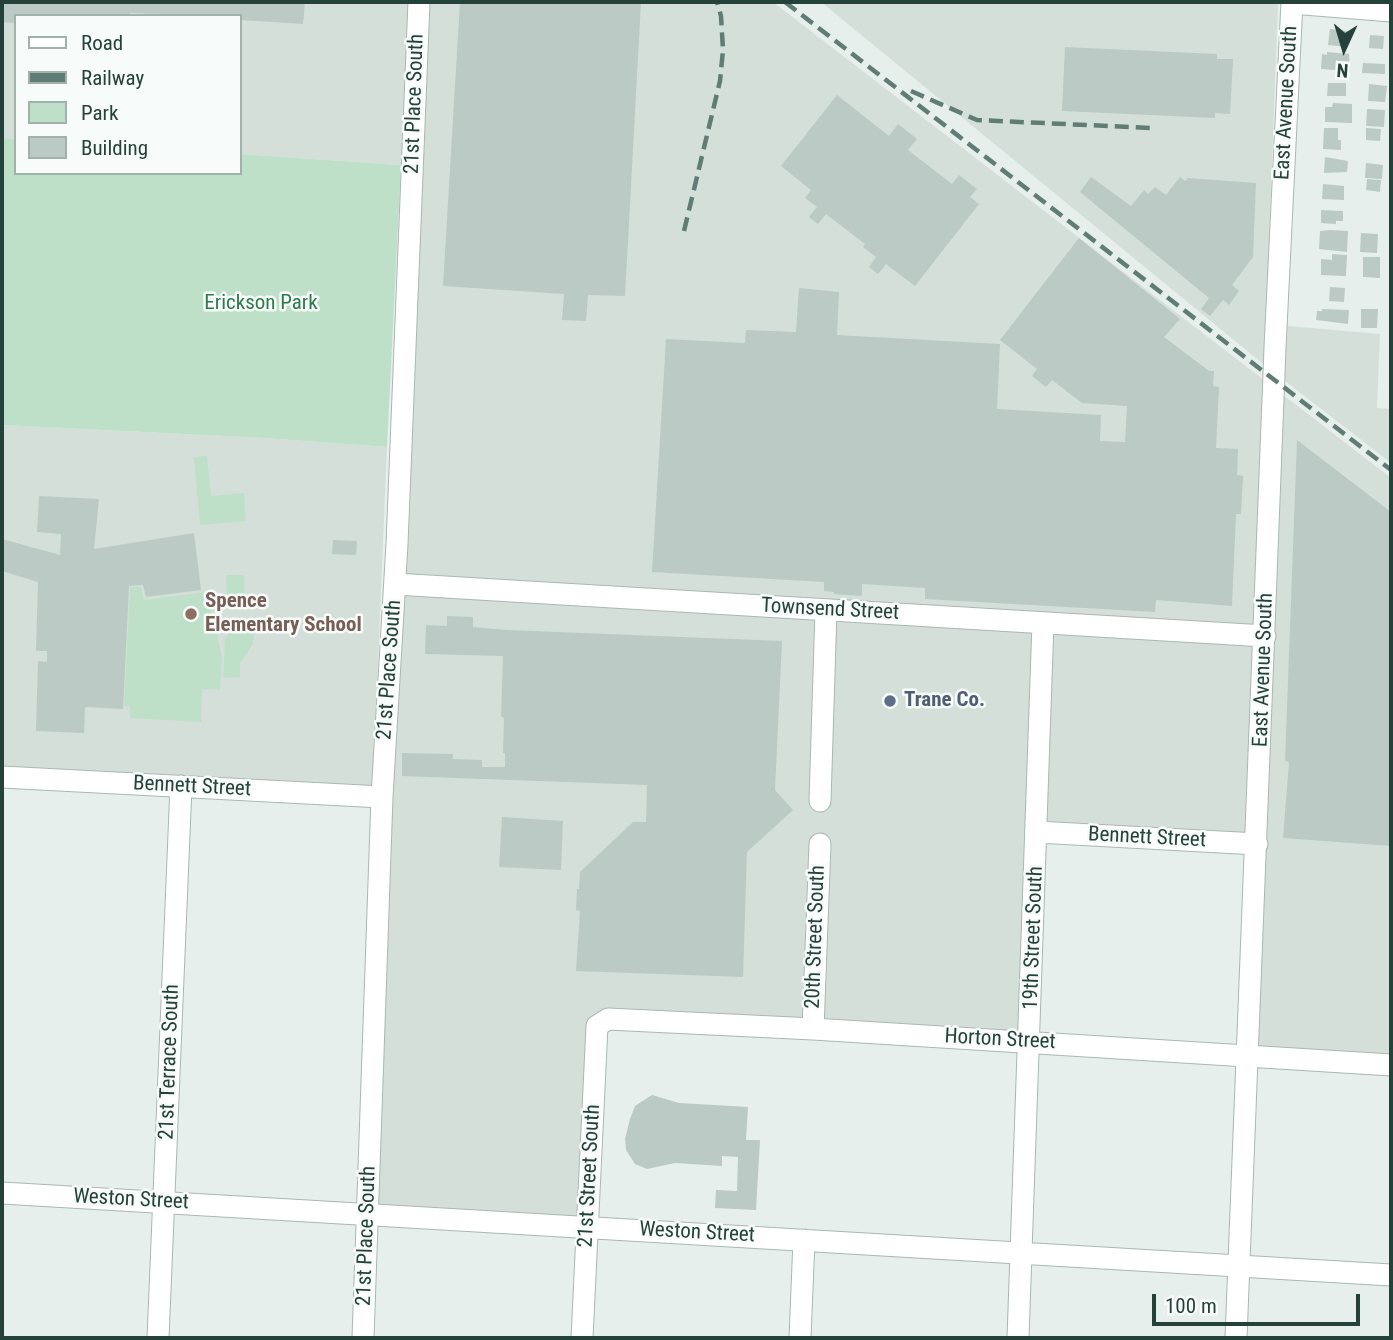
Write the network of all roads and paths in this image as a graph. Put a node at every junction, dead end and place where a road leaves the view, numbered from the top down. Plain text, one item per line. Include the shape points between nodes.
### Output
1 (419, 2) edge
2 (1292, 2) edge
3 (1391, 11) edge
4 (395, 584) junction
5 (826, 610) junction
6 (1043, 623) junction
7 (1265, 636) junction
8 (2, 777) edge
9 (181, 786) junction
10 (382, 797) junction
11 (820, 801) dead end
12 (1037, 832) junction
13 (820, 844) dead end
14 (1256, 844) junction
15 (608, 1019) joint
16 (813, 1029) junction
17 (1030, 1042) junction
18 (1248, 1055) junction
19 (1391, 1065) edge
20 (2, 1193) edge
21 (164, 1202) junction
22 (369, 1214) junction
23 (587, 1227) junction
24 (804, 1240) junction
25 (1022, 1252) junction
26 (1239, 1265) junction
27 (1391, 1275) edge
28 (158, 1338) edge
29 (363, 1338) edge
30 (582, 1338) edge
31 (800, 1338) edge
32 (1018, 1338) edge
33 (1236, 1338) edge

1 - 4 street, 21st Place South
2 - 3 street
2 - 7 street, East Avenue South
4 - 5 street, Townsend Street
4 - 10 street, 21st Place South
5 - 6 street, Townsend Street
5 - 11 street
6 - 7 street, Townsend Street
6 - 12 street, 19th Street South
7 - 14 street, East Avenue South
8 - 9 street, Bennett Street
9 - 10 street, Bennett Street
9 - 21 street, 21st Terrace South
10 - 22 street, 21st Place South
12 - 14 street, Bennett Street
12 - 17 street, 19th Street South
13 - 16 street, 20th Street South
14 - 18 street, East Avenue South
15 - 16 street, Horton Street
15 - 23 street, 21st Street South via 597,1026
16 - 17 street, Horton Street
17 - 18 street, Horton Street
17 - 25 street, 19th Street South
18 - 19 street, Horton Street
18 - 26 street, East Avenue South
20 - 21 street, Weston Street
21 - 22 street, Weston Street
21 - 28 street, 21st Terrace South
22 - 23 street, Weston Street
22 - 29 street, 21st Place South
23 - 24 street, Weston Street
23 - 30 street, 21st Street South
24 - 25 street, Weston Street
24 - 31 street
25 - 26 street, Weston Street
25 - 32 street, 19th Street South
26 - 27 street, Weston Street
26 - 33 street, East Avenue South

